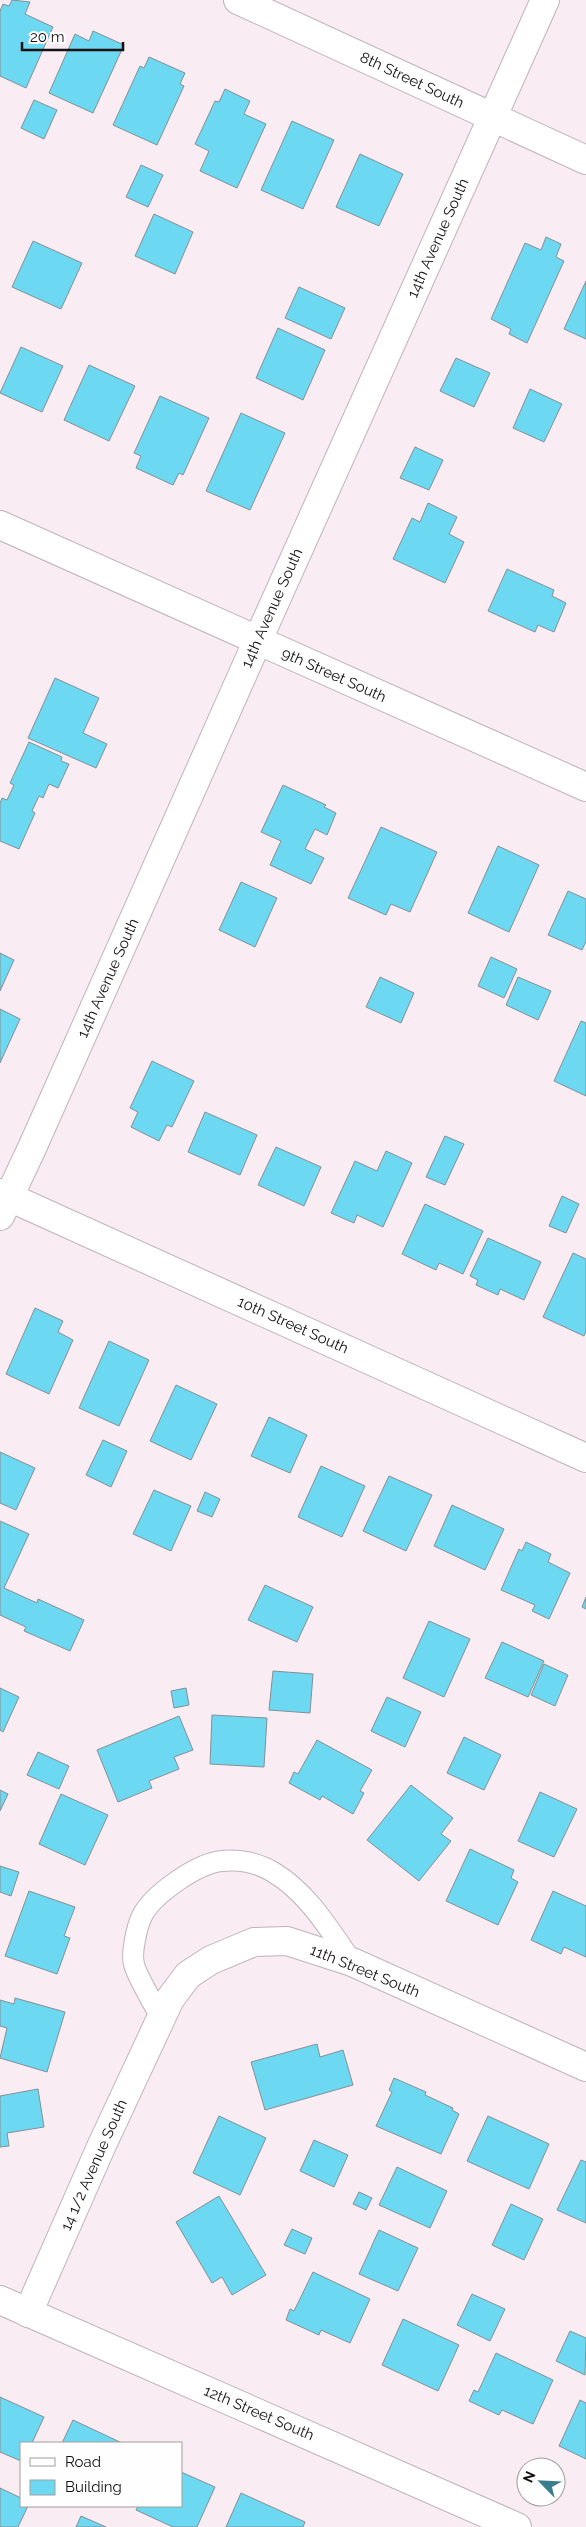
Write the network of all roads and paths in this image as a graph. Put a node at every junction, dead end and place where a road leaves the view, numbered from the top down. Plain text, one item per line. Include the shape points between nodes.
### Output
1 (238, 0) edge
2 (545, 0) edge
3 (491, 117) junction
4 (586, 160) edge
5 (0, 525) edge
6 (257, 642) junction
7 (586, 787) edge
8 (3, 1202) edge
9 (586, 1458) edge
10 (352, 1962) junction
11 (161, 2018) junction
12 (586, 2067) edge
13 (0, 2300) edge
14 (28, 2313) junction
15 (517, 2527) edge

1 - 3 street, 8th Street South
2 - 3 street, 14th Avenue South
3 - 4 street, 8th Street South
3 - 6 street, 14th Avenue South
5 - 6 street, 9th Street South
6 - 7 street, 9th Street South
6 - 8 street, 14th Avenue South
8 - 9 street, 10th Street South
10 - 11 street, 11th Street South via 287,1941 254,1942 211,1960 188,1976 170,1999
10 - 11 lane via 299,1890 272,1871 245,1861 220,1861 189,1873 163,1892 142,1915 134,1964
10 - 12 street, 11th Street South
11 - 14 street, 14 1/2 Avenue South
13 - 14 street, 12th Street South
14 - 15 street, 12th Street South

